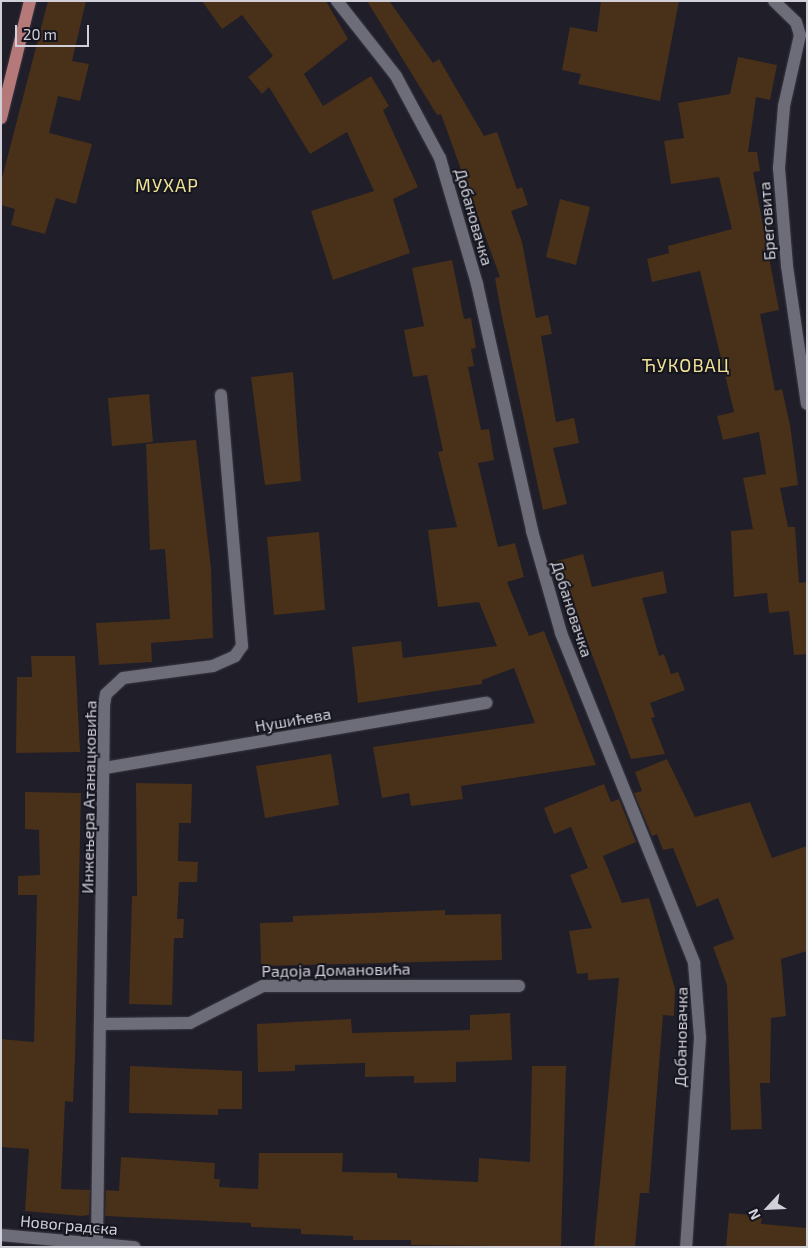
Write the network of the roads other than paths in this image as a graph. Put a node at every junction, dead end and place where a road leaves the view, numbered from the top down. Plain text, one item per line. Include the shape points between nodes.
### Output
1 (30, 1) edge
2 (337, 1) edge
3 (774, 1) edge
4 (803, 36) edge
5 (1, 118) edge
6 (221, 395) dead end
7 (807, 404) edge
8 (487, 703) dead end
9 (105, 768) junction
10 (518, 986) dead end
11 (103, 1024) junction
12 (1, 1235) edge
13 (98, 1243) junction
14 (134, 1247) edge
15 (686, 1247) edge

1 - 5 main road
2 - 15 street, Добановачка via 391,68 422,117 440,158 477,284 532,531 561,633 694,963 700,1038
3 - 4 street via 796,22
4 - 7 street, Бреговита via 784,106 779,168 786,266
6 - 9 street, Инжењера Атанацковића via 242,646 226,662 134,675 114,684 104,705
8 - 9 street, Нушићева
9 - 11 street, Инжењера Атанацковића
10 - 11 street, Радоја Домановића via 263,986 190,1023
11 - 13 street, Инжењера Атанацковића
12 - 13 street, Новоградска
13 - 14 street, Новоградска

